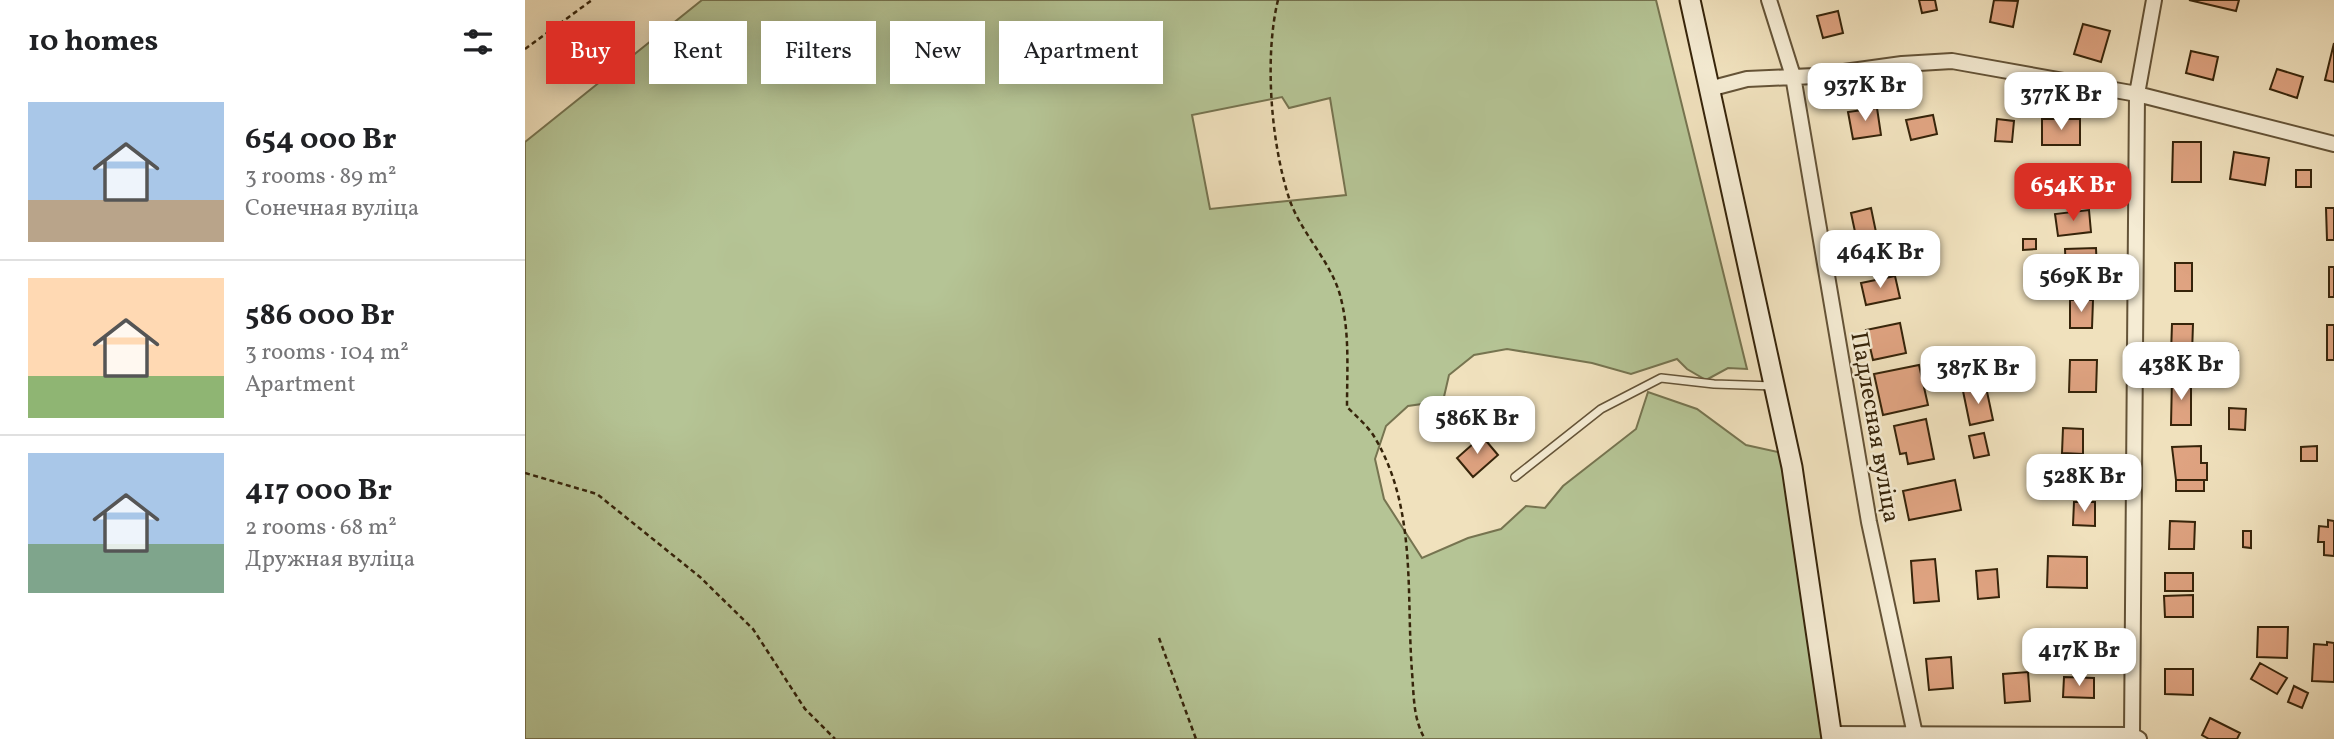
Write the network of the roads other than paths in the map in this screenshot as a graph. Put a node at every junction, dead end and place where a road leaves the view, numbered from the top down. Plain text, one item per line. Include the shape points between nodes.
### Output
1 (1691, 0) edge
2 (1769, 0) edge
3 (2154, 0) edge
4 (1793, 76) junction
5 (1709, 89) junction
6 (2137, 94) junction
7 (2334, 144) edge
8 (1774, 386) junction
9 (1515, 477) dead end
10 (1832, 736) edge
11 (1914, 736) edge
12 (2135, 737) edge

1 - 5 street
2 - 4 street, Падлесная вуліца
3 - 6 street
4 - 5 street via 1747,79
4 - 6 street via 1952,61
4 - 11 street, Падлесная вуліца via 1869,522
5 - 8 street
6 - 7 street
6 - 12 street
8 - 9 lane via 1661,378 1601,409
8 - 10 street via 1792,467
10 - 11 street
11 - 12 street

